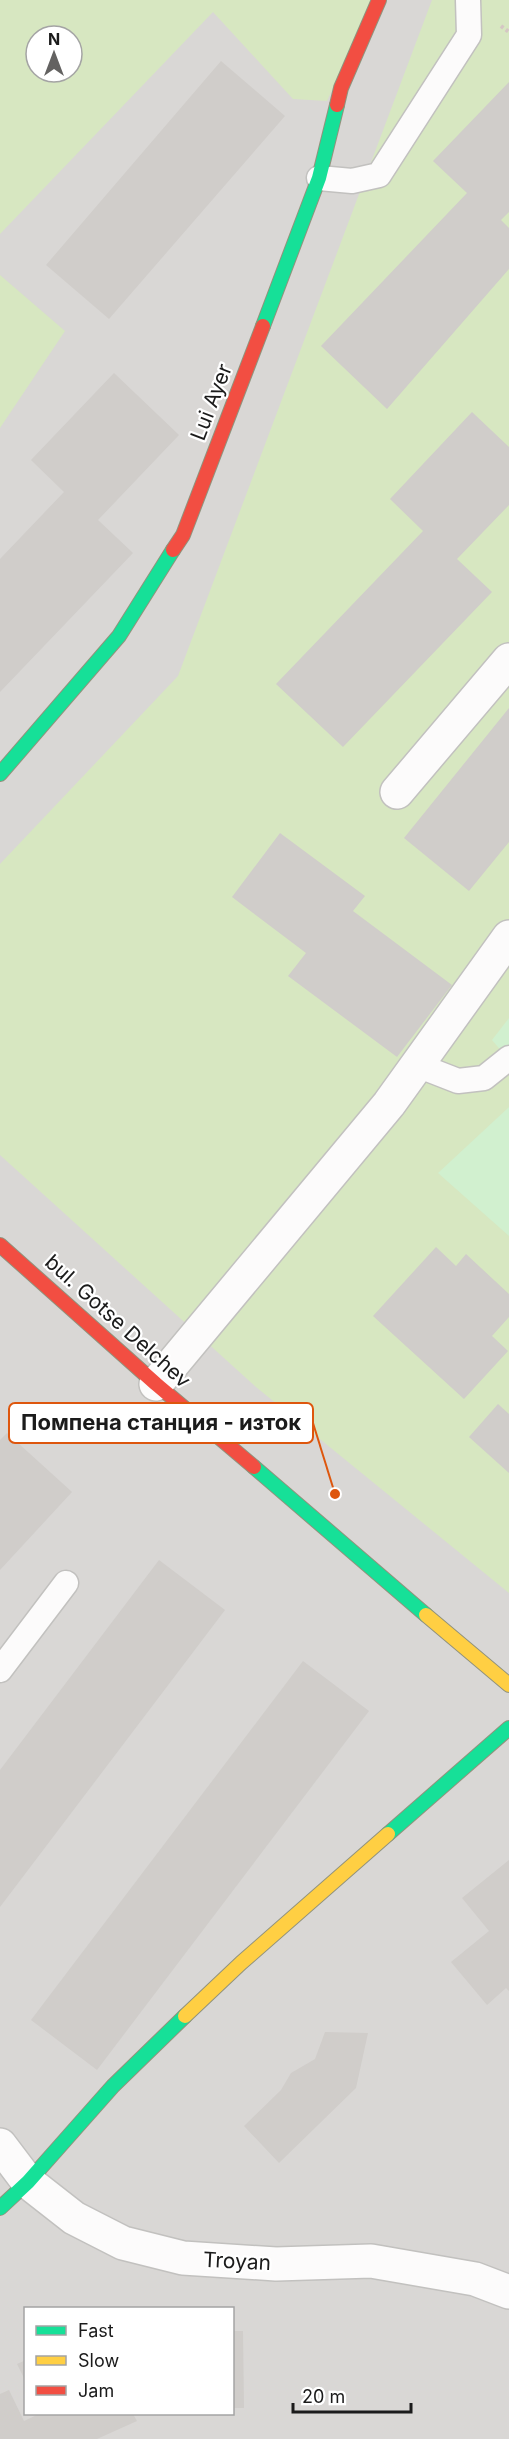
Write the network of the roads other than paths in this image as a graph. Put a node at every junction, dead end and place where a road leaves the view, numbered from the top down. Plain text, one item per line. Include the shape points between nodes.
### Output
1 (379, 0) edge
2 (468, 0) edge
3 (319, 178) junction
4 (509, 660) edge
5 (0, 774) edge
6 (397, 792) dead end
7 (509, 937) edge
8 (509, 1058) edge
9 (417, 1065) junction
10 (0, 1245) edge
11 (156, 1384) junction
12 (66, 1583) dead end
13 (0, 1670) edge
14 (509, 1685) edge
15 (509, 1728) edge
16 (0, 2145) edge
17 (28, 2182) junction
18 (0, 2208) edge
19 (509, 2292) edge

1 - 3 street, Lui Ayer via 341,88
2 - 3 lane via 469,35 379,175 352,181
3 - 5 street, Lui Ayer via 183,535 119,636
4 - 6 street
7 - 9 street
8 - 9 lane via 484,1077 458,1082
9 - 11 street via 389,1104
10 - 11 street, bul. Gotse Delchev
11 - 14 street, bul. Gotse Delchev
12 - 13 lane
15 - 17 street via 241,1963 113,2086
16 - 17 street, Troyan
17 - 18 street
17 - 19 street, Troyan via 74,2218 123,2243 183,2258 276,2264 371,2262 475,2279

